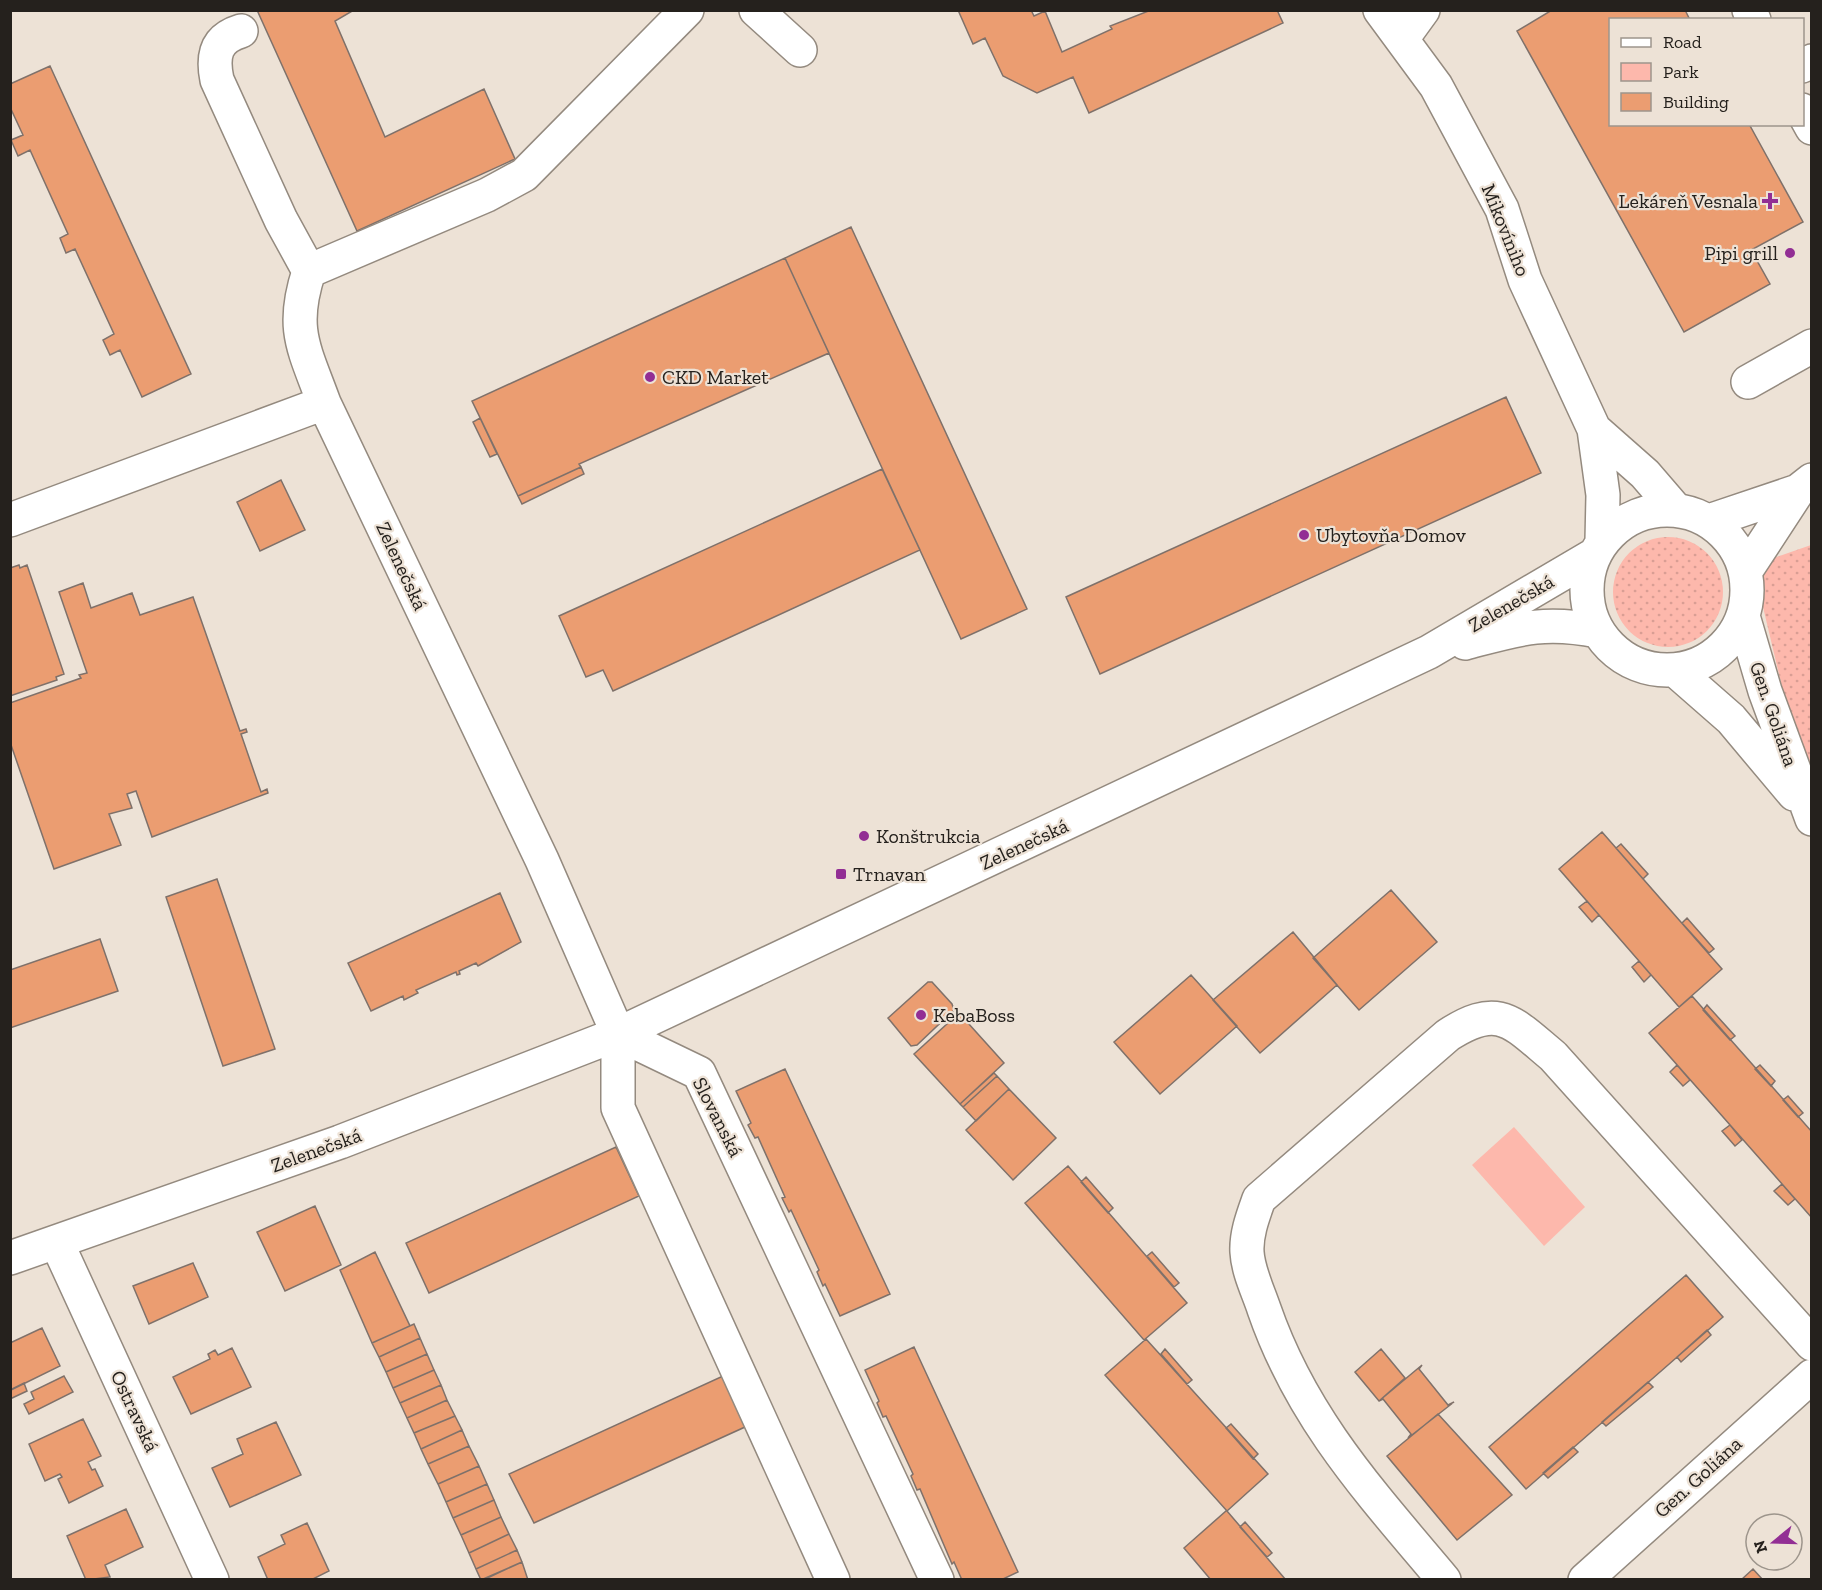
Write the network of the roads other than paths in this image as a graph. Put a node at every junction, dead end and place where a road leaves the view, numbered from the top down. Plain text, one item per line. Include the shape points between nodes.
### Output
1 (687, 10) edge
2 (756, 10) edge
3 (1380, 10) edge
4 (1423, 10) edge
5 (241, 31) dead end
6 (1401, 39) junction
7 (800, 50) dead end
8 (1804, 112) edge
9 (1812, 128) edge
10 (309, 271) junction
11 (1812, 346) edge
12 (1748, 382) dead end
13 (324, 403) junction
14 (1594, 429) junction
15 (1804, 485) edge
16 (1676, 510) junction
17 (10, 519) edge
18 (1709, 521) junction
19 (1598, 548) junction
20 (1745, 572) junction
21 (1743, 616) junction
22 (1598, 631) junction
23 (1429, 652) junction
24 (1675, 670) junction
25 (1810, 815) edge
26 (618, 1034) junction
27 (57, 1243) junction
28 (10, 1258) edge
29 (1812, 1344) edge
30 (1812, 1376) edge
31 (212, 1580) edge
32 (833, 1580) edge
33 (937, 1580) edge
34 (1444, 1580) edge
35 (1586, 1580) edge

1 - 10 street via 524,175 487,195
2 - 7 street
3 - 6 street, Mikovíniho
4 - 6 street
5 - 10 street via 232,33 218,46 213,61 217,80 281,220
6 - 14 street, Mikovíniho via 1436,86 1502,208 1525,280
8 - 9 street
10 - 13 street, Zelenečská via 300,299 299,336
11 - 12 street
13 - 17 street
13 - 26 street, Zelenečská via 542,860
14 - 16 street, Mikovíniho via 1645,474
14 - 19 street, Mikovíniho via 1603,495
15 - 18 street
15 - 20 street
16 - 18 street, Zelenečská
16 - 19 street, Zelenečská via 1659,509 1635,516 1614,529
18 - 20 street, Zelenečská via 1732,543
19 - 22 street, Zelenečská via 1588,574 1586,594
19 - 23 street, Zelenečská
20 - 21 street, Zelenečská
21 - 24 street, Zelenečská via 1717,653 1691,667
21 - 25 street, Gen. Goliána via 1765,691
22 - 23 street, Zelenečská via 1566,625 1533,626
22 - 24 street, Zelenečská via 1612,649 1631,662
23 - 26 street, Zelenečská
24 - 25 street, Gen. Goliána via 1731,719
26 - 27 street, Zelenečská via 340,1142
26 - 32 street via 618,1107
26 - 33 street, Slovanská via 699,1073
27 - 28 street, Zelenečská
27 - 31 street, Ostravská
29 - 34 street via 1553,1056 1519,1028 1494,1016 1471,1021 1448,1035 1259,1199 1246,1253 1276,1344 1311,1413 1353,1472
30 - 35 street, Gen. Goliána

